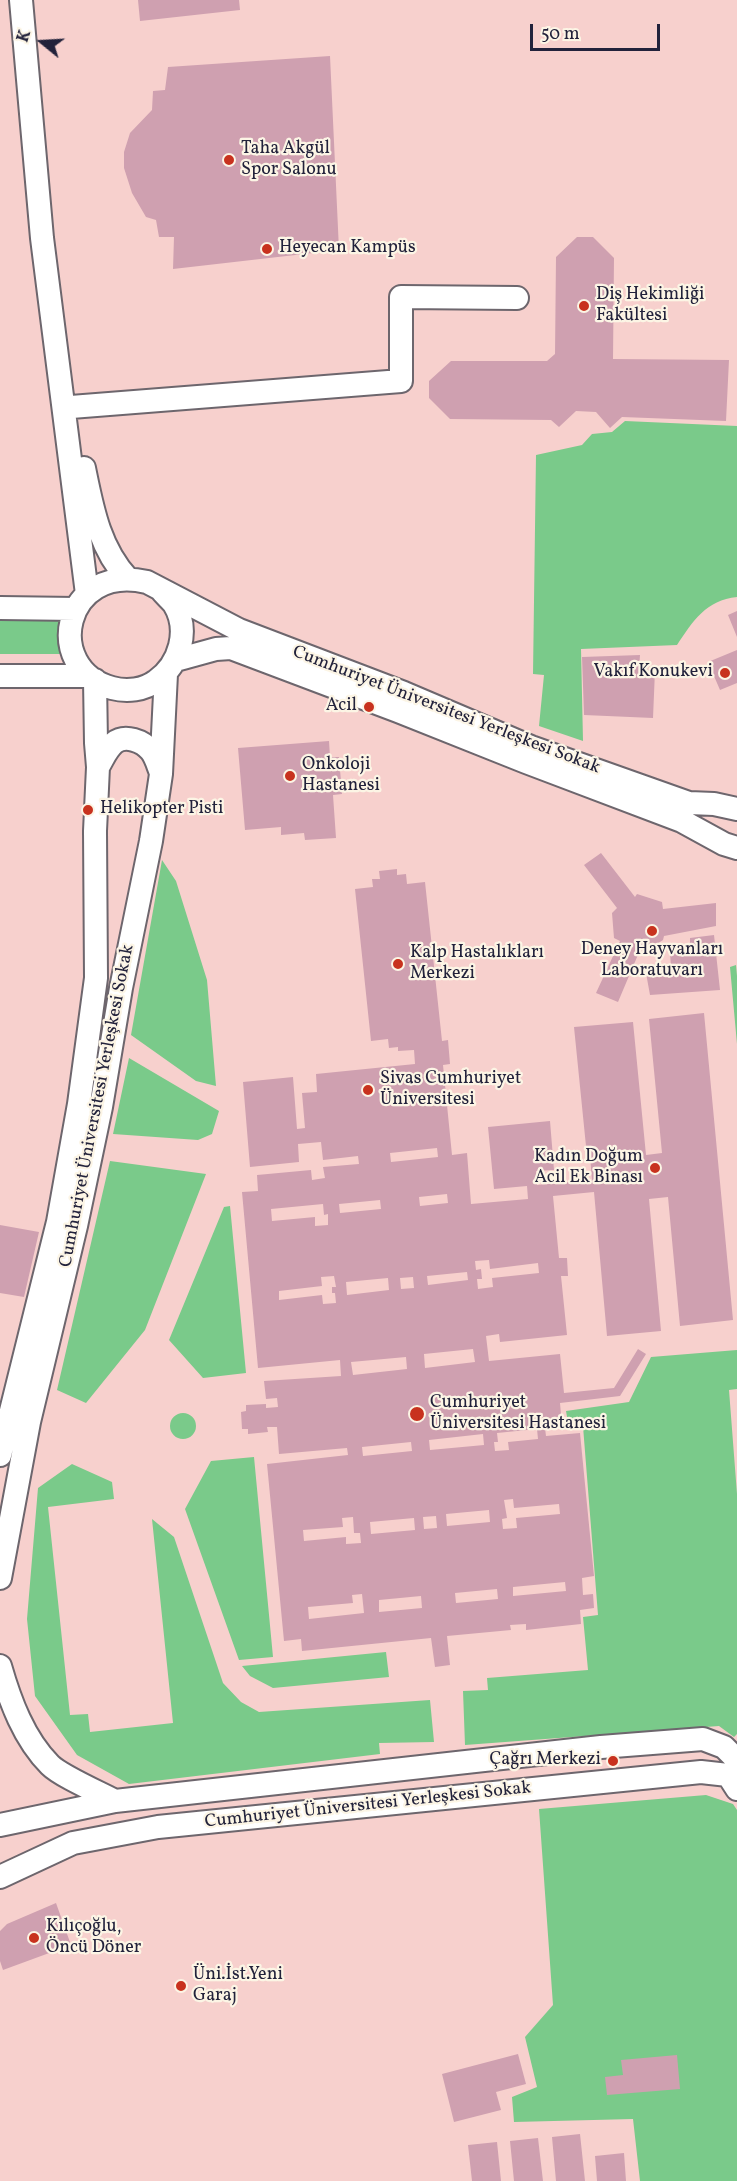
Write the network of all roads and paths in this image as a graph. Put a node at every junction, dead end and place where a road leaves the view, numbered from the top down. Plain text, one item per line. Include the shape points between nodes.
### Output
1 (21, 0) edge
2 (517, 298) dead end
3 (58, 362) junction
4 (71, 407) junction
5 (128, 579) junction
6 (161, 590) junction
7 (81, 602) junction
8 (0, 608) edge
9 (171, 667) junction
10 (0, 676) edge
11 (91, 678) junction
12 (98, 767) junction
13 (161, 774) junction
14 (737, 808) edge
15 (737, 848) edge
16 (0, 1455) edge
17 (0, 1578) edge
18 (0, 1666) edge
19 (737, 1760) edge
20 (737, 1789) edge
21 (115, 1801) junction
22 (0, 1825) edge
23 (0, 1877) edge

1 - 3 street, Cumhuriyet Üniversitesi Yerleşkesi Sokak via 42,238
2 - 4 street via 401,297 401,381
3 - 4 street, Cumhuriyet Üniversitesi Yerleşkesi Sokak
3 - 7 street, Cumhuriyet Üniversitesi Yerleşkesi Sokak
4 - 5 street, Cumhuriyet Üniversitesi Yerleşkesi Sokak via 101,536 109,555
5 - 6 street, Cumhuriyet Üniversitesi Yerleşkesi Sokak via 147,582
5 - 7 street, Cumhuriyet Üniversitesi Yerleşkesi Sokak via 100,585
6 - 9 street, Cumhuriyet Üniversitesi Yerleşkesi Sokak via 174,605 181,623 182,642
6 - 14 street, Cumhuriyet Üniversitesi Yerleşkesi Sokak via 239,630 544,752 689,803
7 - 8 street
7 - 11 street, Cumhuriyet Üniversitesi Yerleşkesi Sokak via 70,626 71,645 77,662
9 - 11 street, Cumhuriyet Üniversitesi Yerleşkesi Sokak via 152,684 136,690 102,686
9 - 13 street, Cumhuriyet Üniversitesi Yerleşkesi Sokak
9 - 15 street, Cumhuriyet Üniversitesi Yerleşkesi Sokak via 216,649 231,648 682,821
10 - 11 street
11 - 12 street, Cumhuriyet Üniversitesi Yerleşkesi Sokak
12 - 13 street via 116,741 128,739 141,742 152,752
12 - 16 street, Cumhuriyet Üniversitesi Yerleşkesi Sokak via 96,978 79,1104 58,1222
13 - 17 street, Cumhuriyet Üniversitesi Yerleşkesi Sokak via 101,1107 29,1422
18 - 21 street via 8,1695 28,1737 51,1766
19 - 21 street, Cumhuriyet Üniversitesi Yerleşkesi Sokak via 724,1747 703,1739
20 - 23 street, Cumhuriyet Üniversitesi Yerleşkesi Sokak via 728,1775 700,1772 158,1827 73,1843
21 - 22 street, Cumhuriyet Üniversitesi Yerleşkesi Sokak

